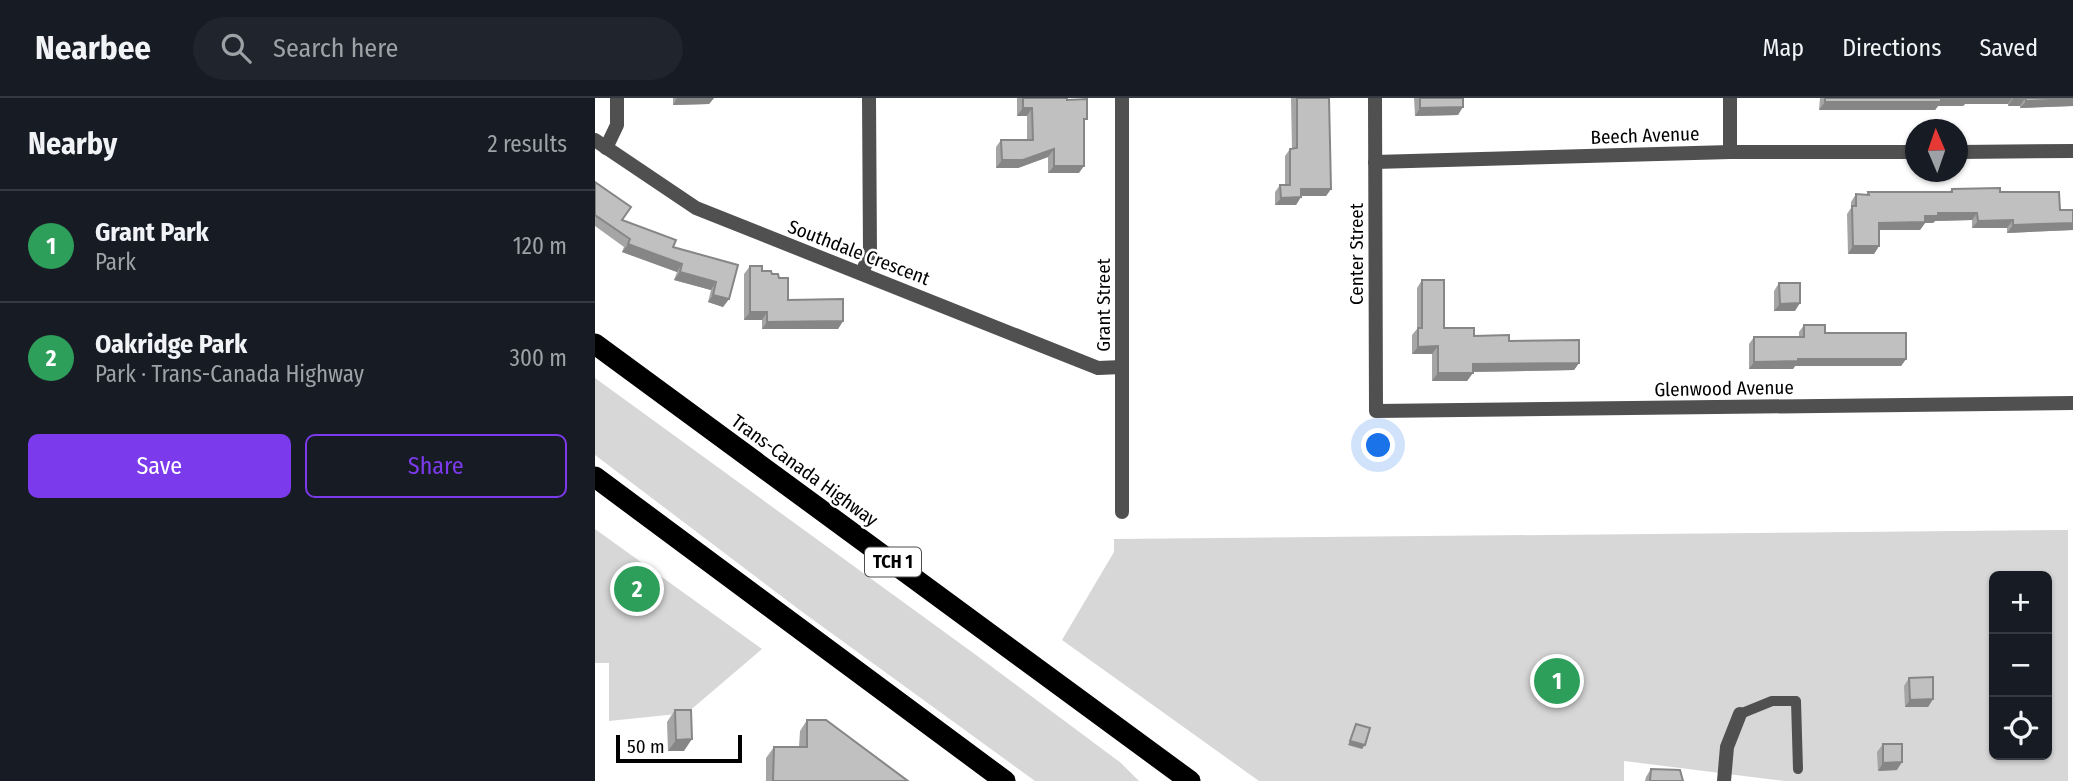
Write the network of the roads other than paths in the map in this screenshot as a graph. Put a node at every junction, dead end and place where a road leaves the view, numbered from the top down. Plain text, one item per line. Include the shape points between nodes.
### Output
1 (617, 98) edge
2 (869, 98) edge
3 (1122, 98) edge
4 (1375, 98) edge
5 (1730, 98) edge
6 (601, 144) edge
7 (2073, 151) edge
8 (1730, 152) junction
9 (1905, 152) edge
10 (1968, 152) edge
11 (1375, 162) junction
12 (862, 273) junction
13 (595, 344) edge
14 (1122, 367) junction
15 (2073, 403) edge
16 (1375, 411) joint
17 (595, 477) edge
18 (1122, 512) dead end
19 (1740, 714) joint
20 (1798, 769) dead end
21 (1005, 781) edge
22 (1190, 781) edge
23 (1724, 781) edge

1 - 6 street via 617,125
2 - 12 street via 870,253
3 - 14 street, Grant Street
4 - 11 street, Center Street
5 - 8 street
6 - 12 street, Southdale Crescent via 696,208
7 - 10 street
8 - 9 street, Beech Avenue
8 - 11 street, Beech Avenue
11 - 16 street, Center Street
12 - 14 street, Southdale Crescent via 1098,368
13 - 22 highway, Trans-Canada Highway / TCH 1
14 - 18 street, Grant Street
15 - 16 street, Glenwood Avenue
17 - 21 highway
19 - 20 lane via 1772,702 1796,701
19 - 23 street via 1727,747

